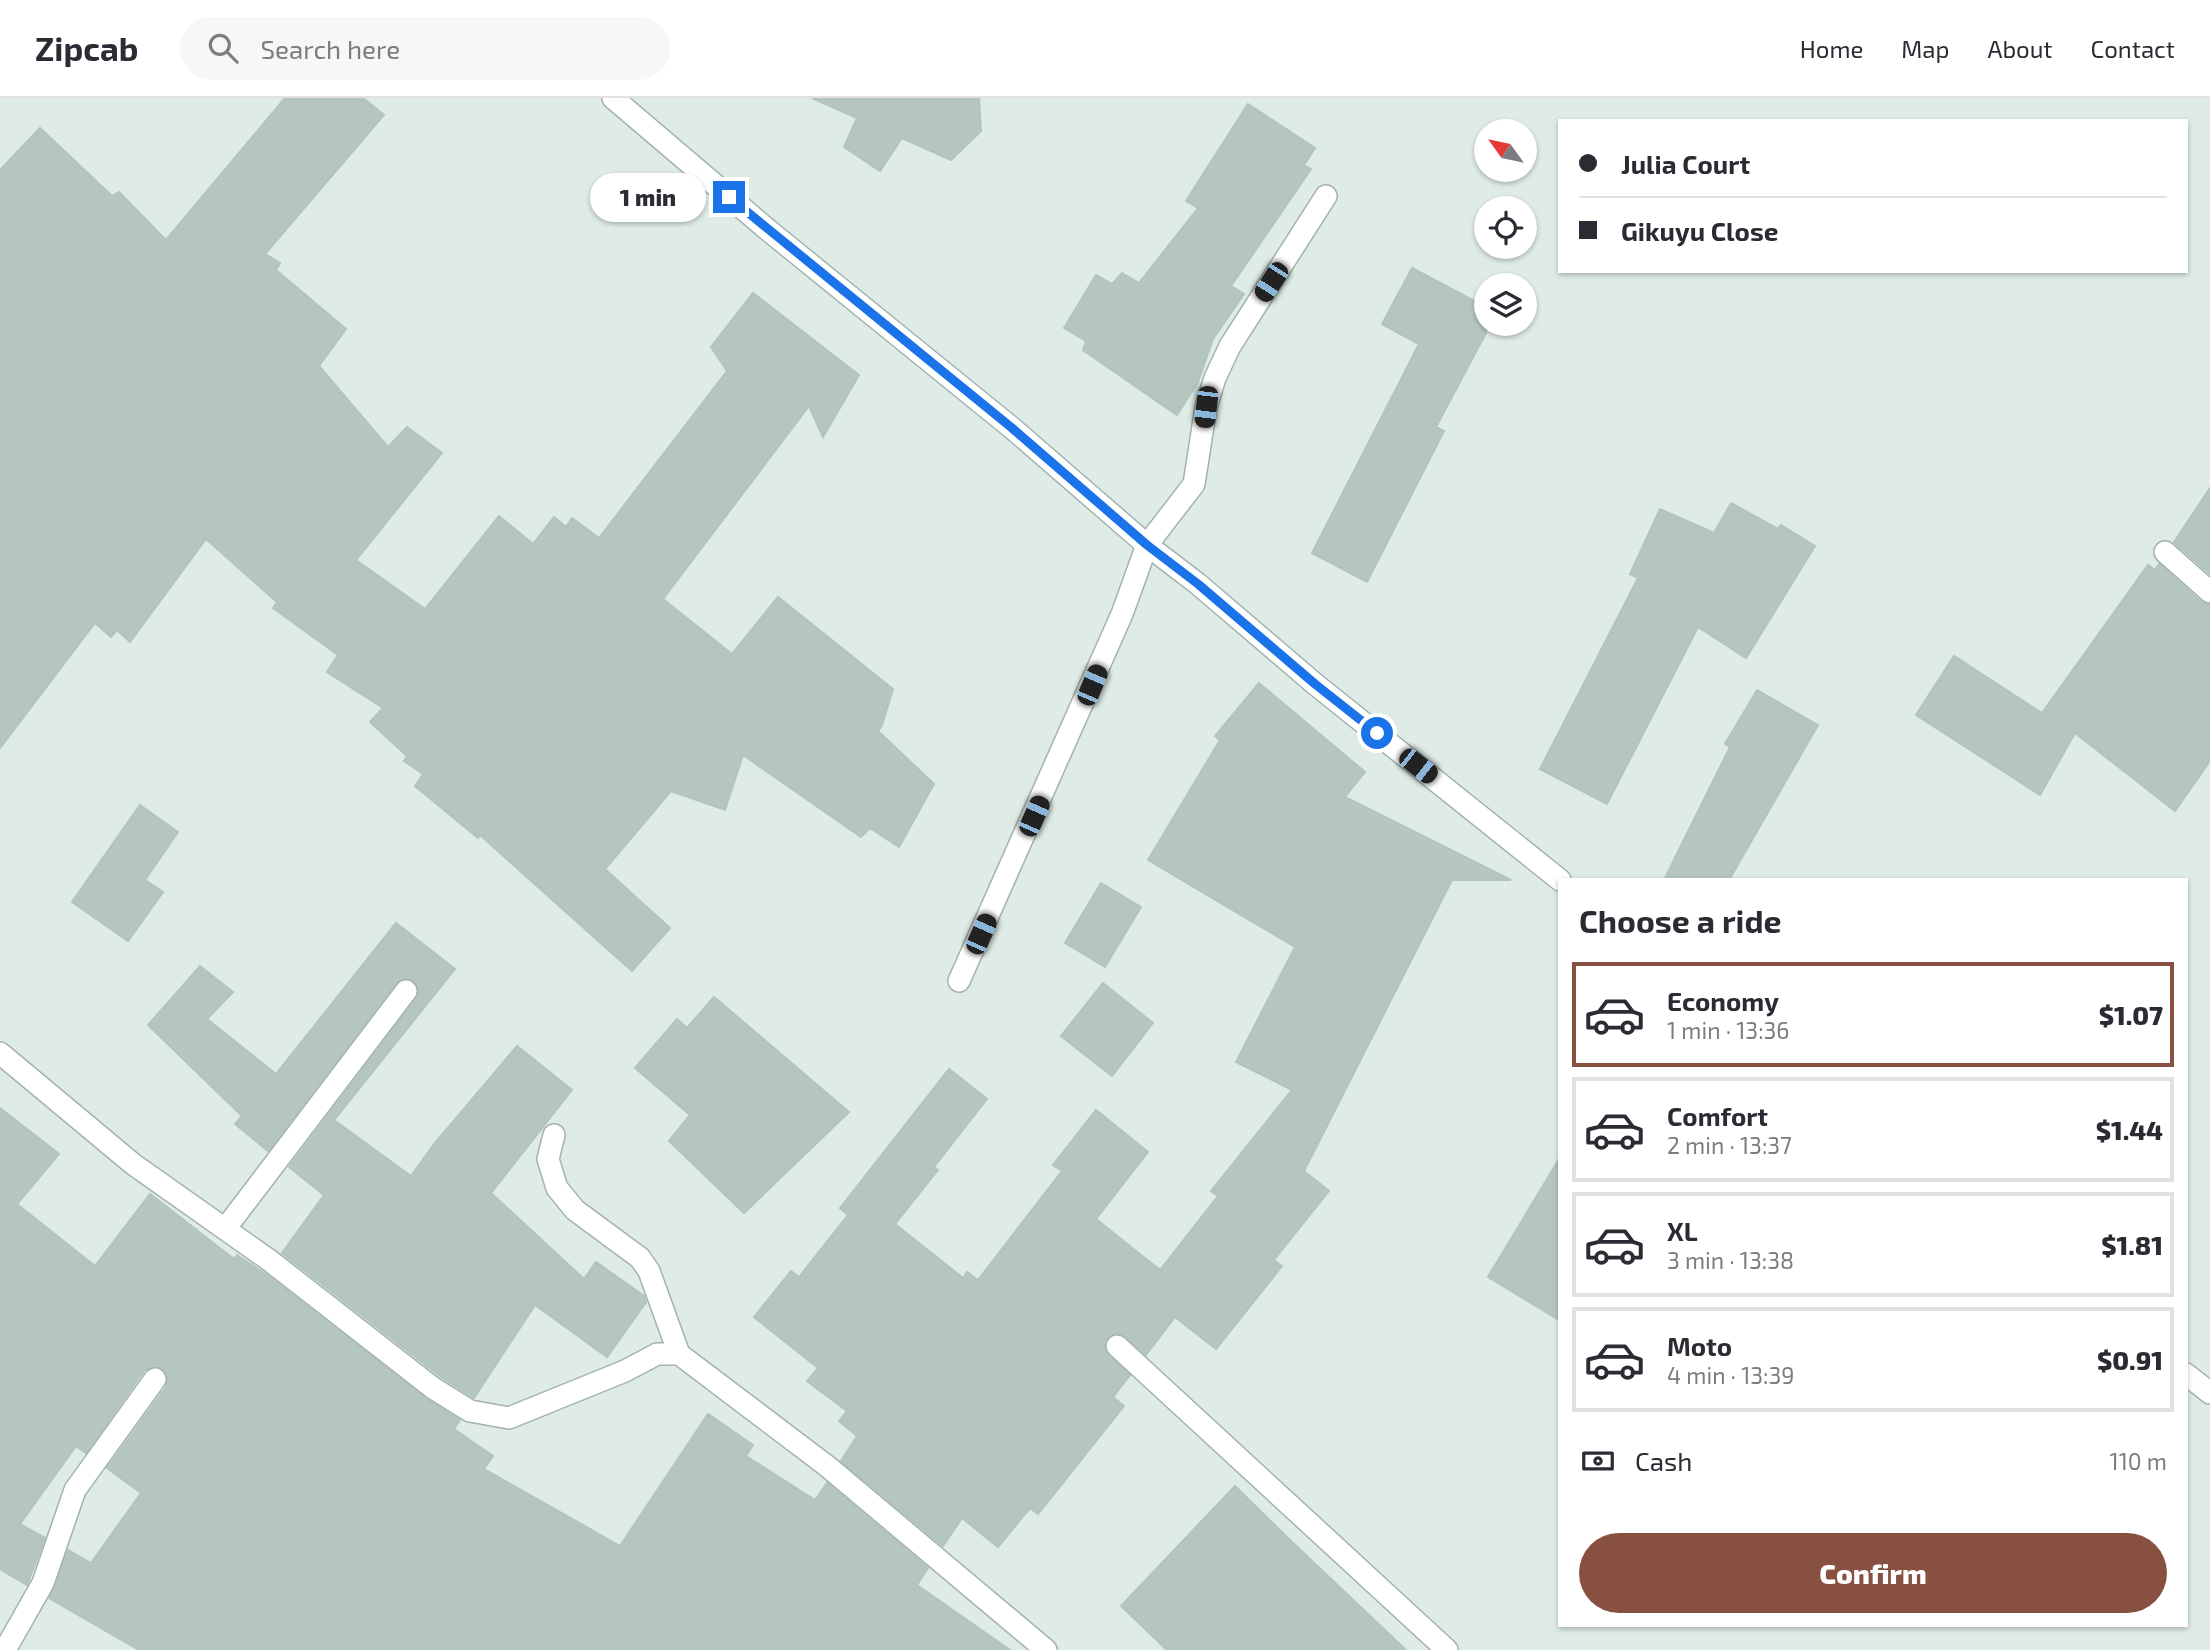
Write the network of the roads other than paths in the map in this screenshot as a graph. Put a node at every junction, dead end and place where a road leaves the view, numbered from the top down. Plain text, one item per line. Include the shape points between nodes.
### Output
1 (613, 98) edge
2 (1325, 196) dead end
3 (1147, 545) junction
4 (2165, 552) dead end
5 (2210, 592) edge
6 (1558, 878) edge
7 (959, 982) dead end
8 (406, 990) dead end
9 (0, 1053) edge
10 (554, 1135) dead end
11 (225, 1229) junction
12 (1117, 1346) dead end
13 (679, 1354) junction
14 (2188, 1376) edge
15 (156, 1379) dead end
16 (2210, 1393) edge
17 (5, 1650) edge
18 (1046, 1650) edge
19 (1447, 1650) edge

1 - 3 street
2 - 3 street via 1230,346 1206,407 1194,484
3 - 6 street
3 - 7 street via 1122,614
4 - 5 street
8 - 11 street
9 - 11 street via 133,1164
10 - 13 street via 548,1158 557,1188 575,1210 640,1258
11 - 13 street via 433,1388 470,1411 509,1418 657,1354
12 - 19 street
13 - 18 street via 827,1465
14 - 16 street
15 - 17 street via 75,1490 43,1583

